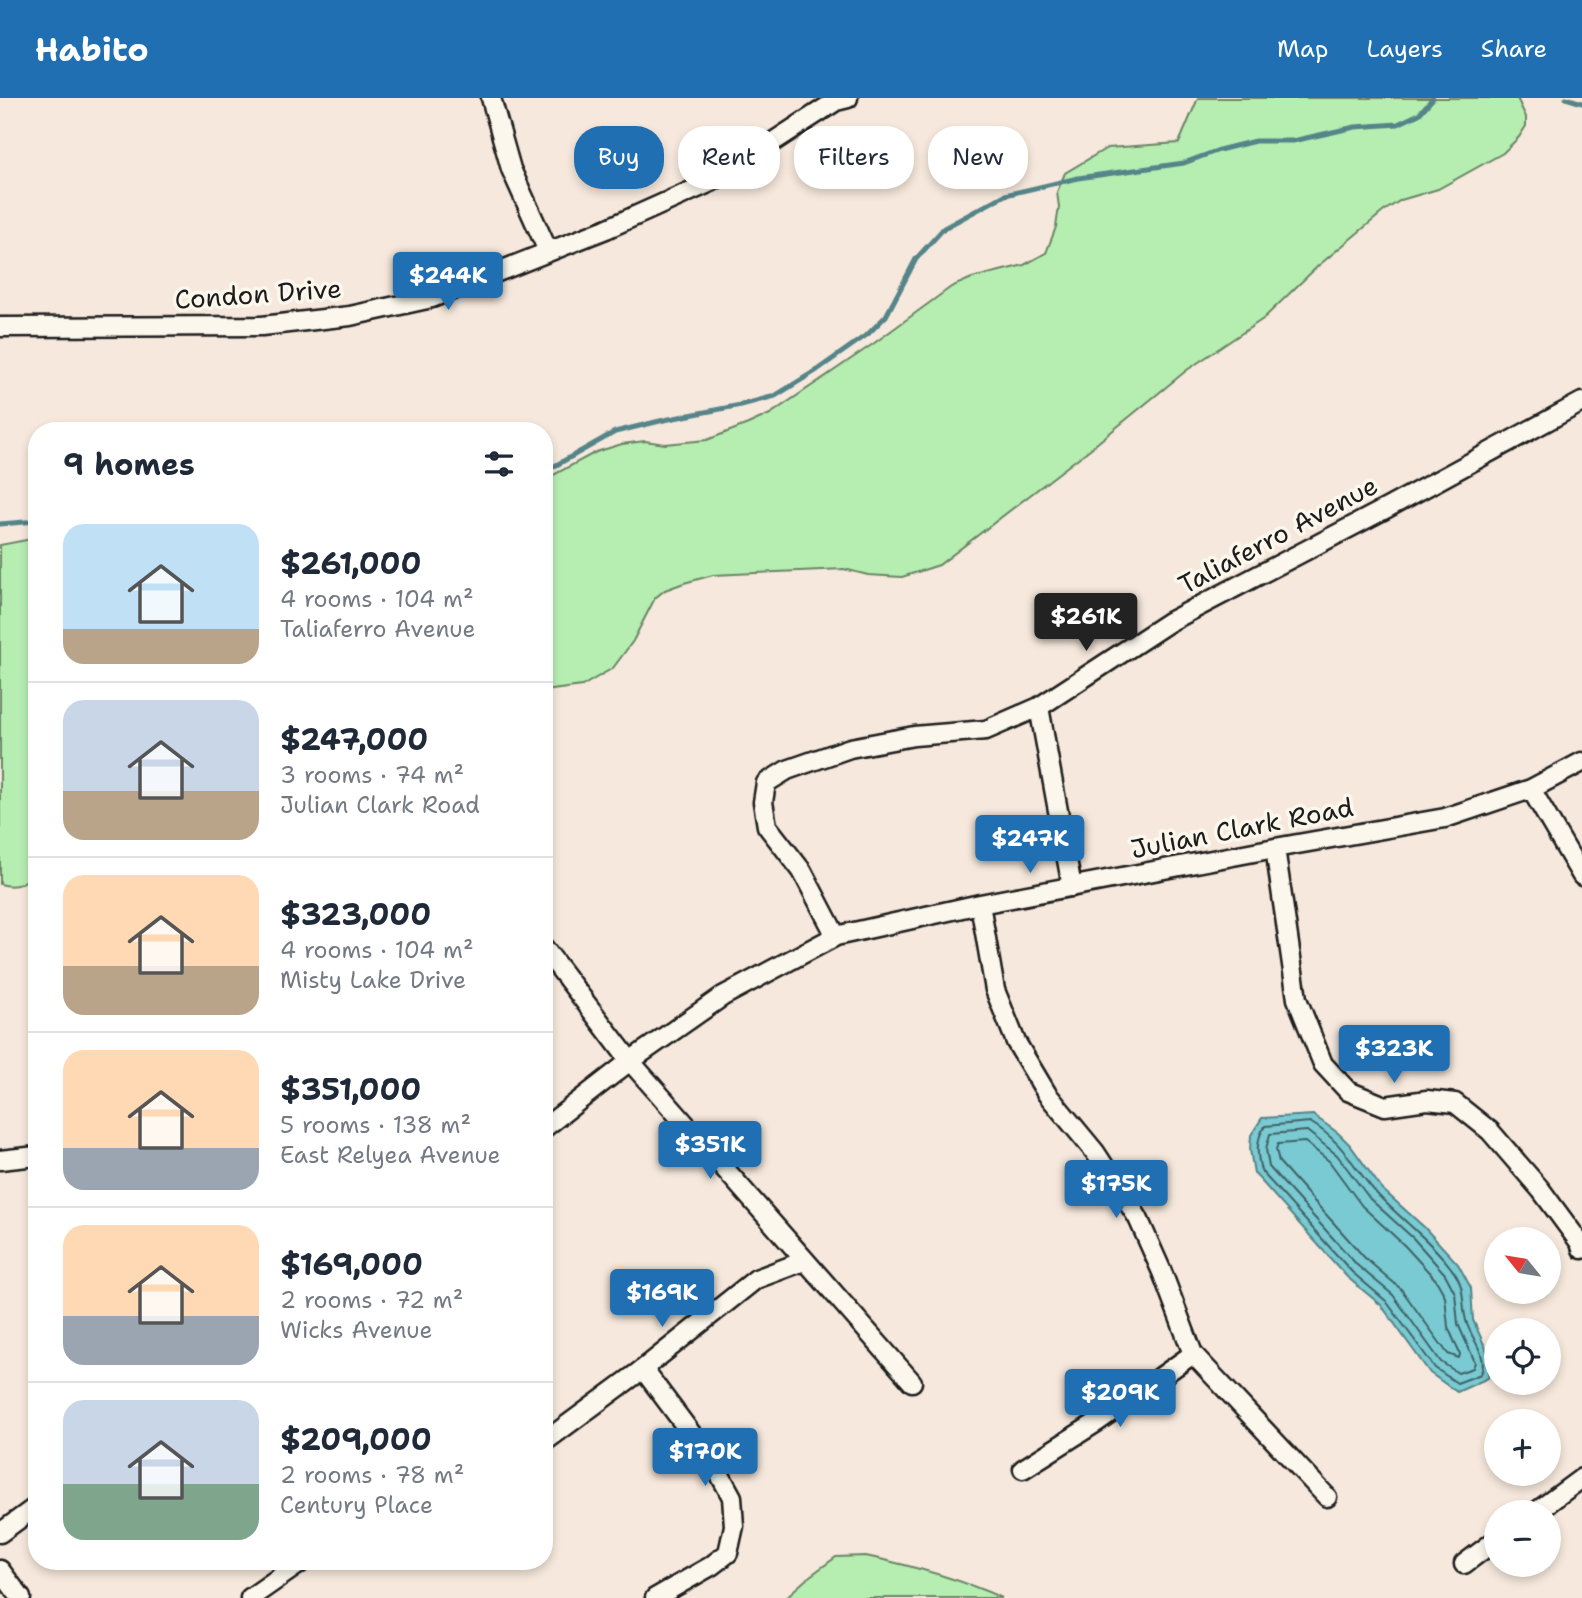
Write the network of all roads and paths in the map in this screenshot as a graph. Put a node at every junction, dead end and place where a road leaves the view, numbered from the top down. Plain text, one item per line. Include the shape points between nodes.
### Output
1 (491, 98) edge
2 (848, 98) edge
3 (548, 251) junction
4 (0, 327) edge
5 (1582, 402) edge
6 (1039, 707) junction
7 (1582, 762) edge
8 (1531, 789) junction
9 (1275, 848) junction
10 (1582, 876) edge
11 (1072, 887) junction
12 (980, 904) junction
13 (836, 936) junction
14 (553, 960) edge
15 (630, 1061) junction
16 (553, 1121) edge
17 (28, 1157) edge
18 (0, 1160) edge
19 (1582, 1249) edge
20 (804, 1261) junction
21 (1194, 1354) junction
22 (643, 1368) junction
23 (912, 1382) dead end
24 (553, 1435) edge
25 (1023, 1469) dead end
26 (1582, 1478) edge
27 (1327, 1497) dead end
28 (1552, 1500) edge
29 (28, 1513) edge
30 (0, 1533) edge
31 (1484, 1549) edge
32 (1464, 1564) dead end
33 (0, 1570) edge
34 (290, 1570) edge
35 (21, 1598) edge
36 (250, 1598) edge
37 (655, 1598) edge

1 - 3 street via 511,169
2 - 3 street, Condon Drive via 836,101 711,182
3 - 4 street, Condon Drive via 432,298 350,316 262,326
5 - 6 street, Taliaferro Avenue via 1169,622
6 - 11 street
6 - 13 street, Taliaferro Avenue via 986,730 850,748 787,770 766,783 767,826 802,871
7 - 8 street, Julian Clark Road
8 - 9 street, Julian Clark Road via 1445,818
8 - 10 street
9 - 11 street, Julian Clark Road
9 - 19 street via 1297,999 1323,1064 1348,1091 1385,1106 1427,1100 1455,1103 1490,1131 1541,1190
11 - 12 street, Julian Clark Road
12 - 13 street, Julian Clark Road
12 - 21 street via 995,990 1016,1042 1047,1094 1095,1152 1138,1218
13 - 15 street, Julian Clark Road via 723,996
14 - 15 street
15 - 16 street, Julian Clark Road
15 - 20 street
17 - 18 street
20 - 22 street via 757,1279
20 - 23 street
21 - 25 street
21 - 27 street
22 - 24 street
22 - 37 street via 714,1464 733,1497 734,1516 727,1553
26 - 28 street
29 - 30 street
31 - 32 street
33 - 35 street
34 - 36 street

